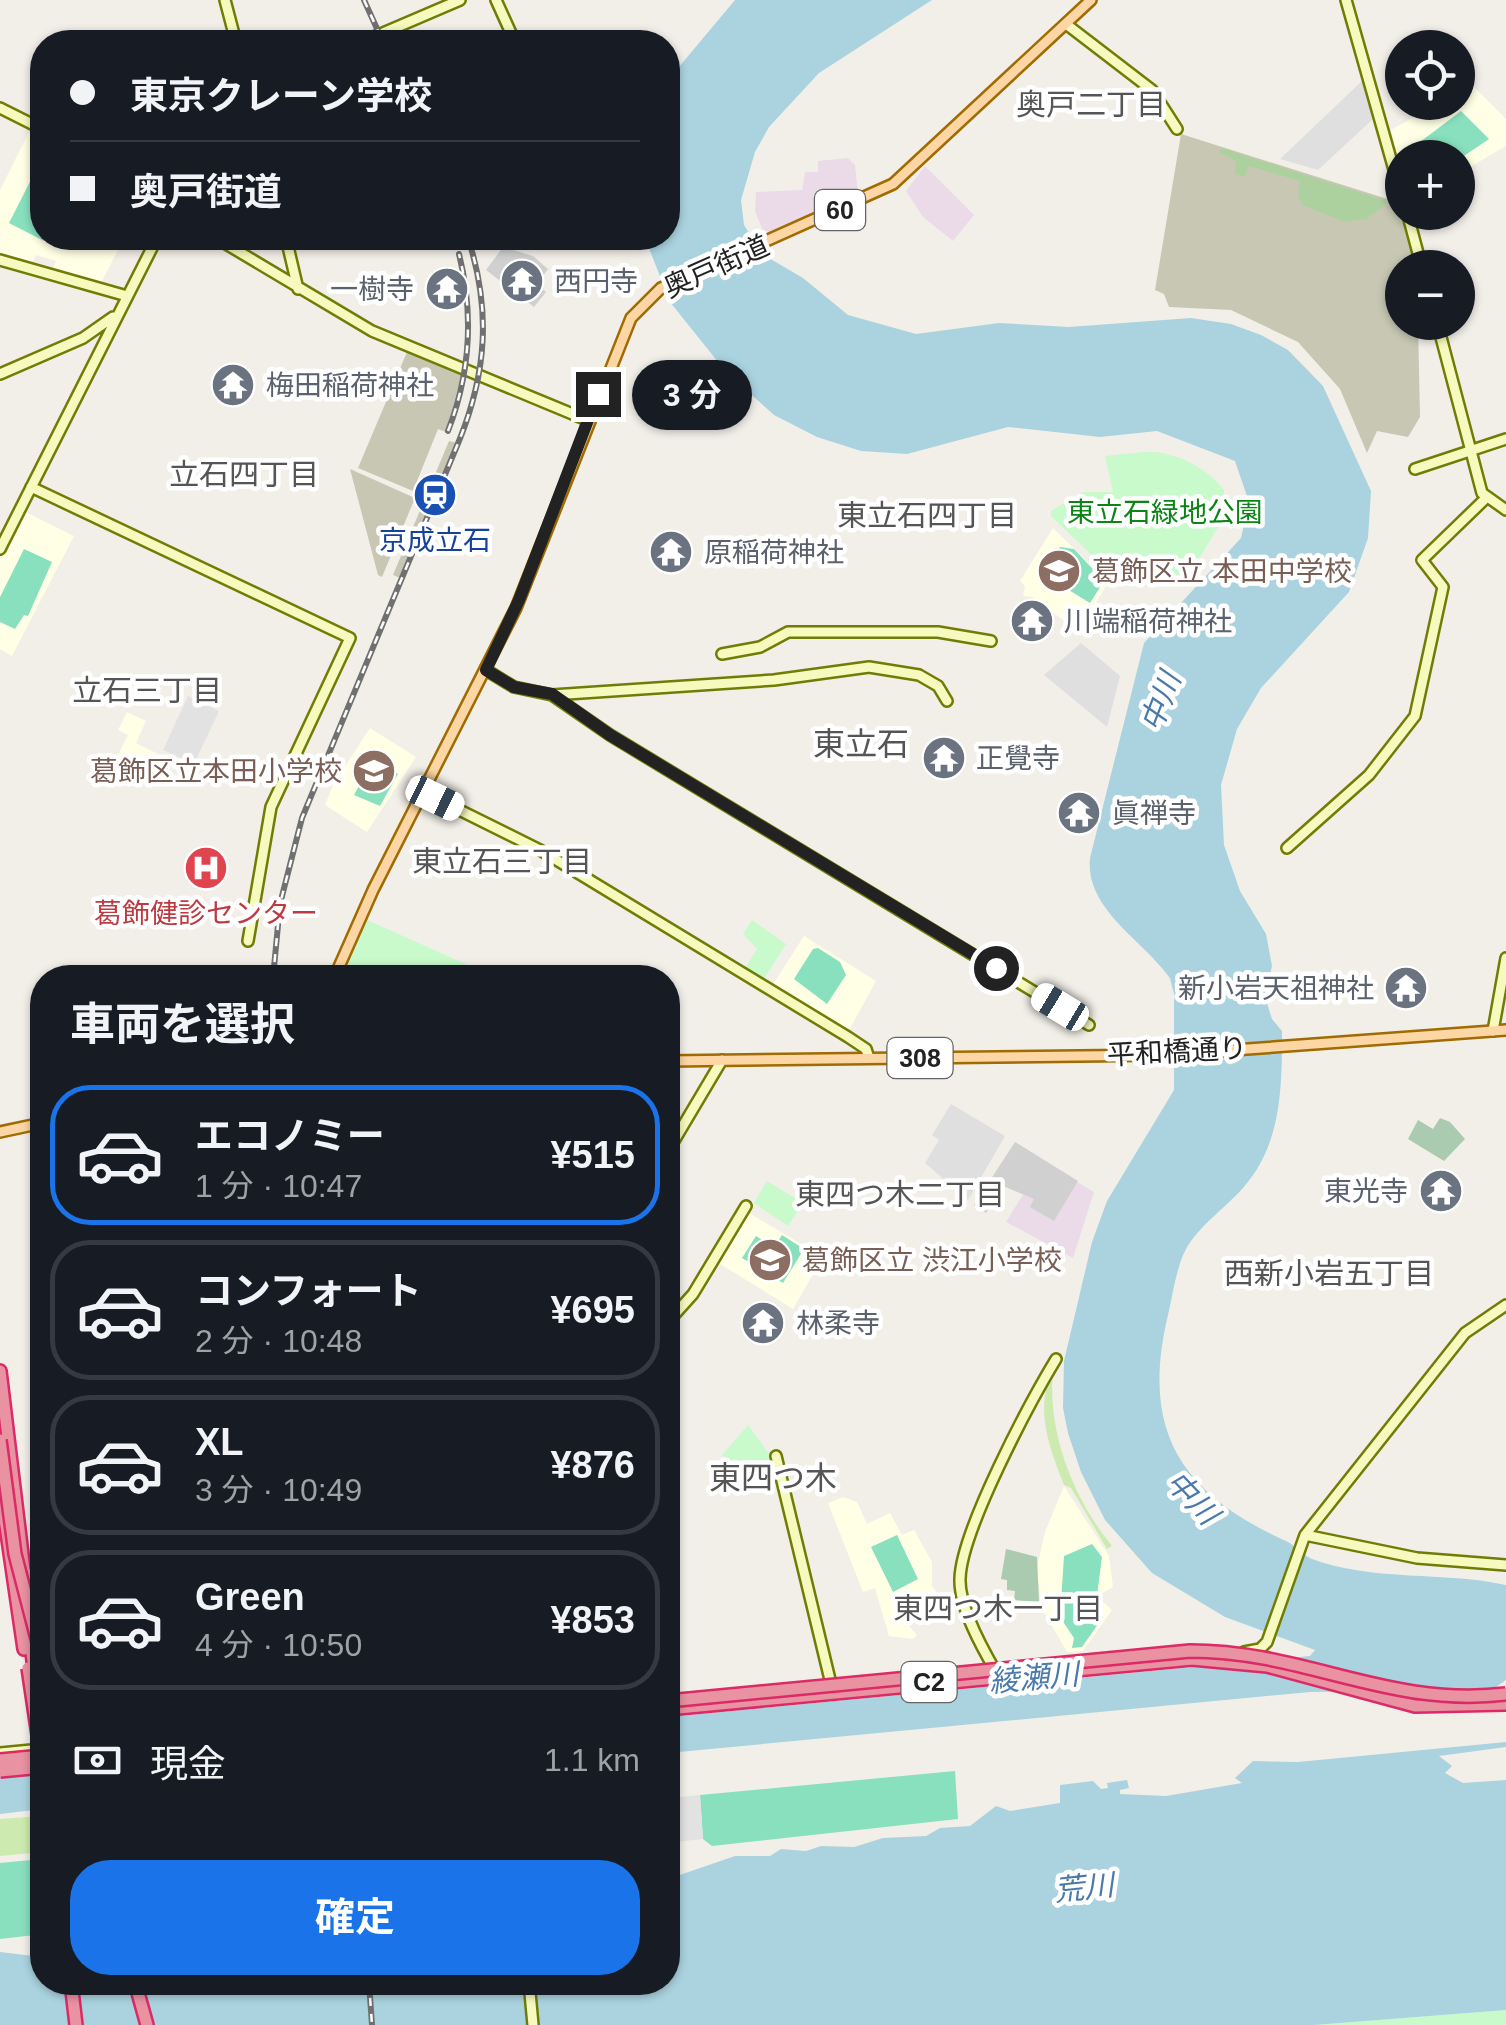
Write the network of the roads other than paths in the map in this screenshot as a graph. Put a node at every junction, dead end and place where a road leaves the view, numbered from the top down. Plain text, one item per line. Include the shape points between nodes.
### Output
1 (225, 0) edge
2 (460, 0) edge
3 (496, 0) edge
4 (1091, 0) edge
5 (1346, 0) edge
6 (1066, 24) junction
7 (233, 30) edge
8 (390, 30) edge
9 (510, 30) edge
10 (0, 108) edge
11 (30, 123) edge
12 (1177, 129) dead end
13 (1386, 140) edge
14 (150, 250) edge
15 (236, 250) edge
16 (289, 250) edge
17 (0, 260) edge
18 (298, 288) junction
19 (127, 296) junction
20 (119, 312) junction
21 (1442, 340) edge
22 (0, 374) edge
23 (587, 420) junction
24 (1506, 439) edge
25 (1473, 450) junction
26 (1415, 469) dead end
27 (31, 487) junction
28 (1485, 499) junction
29 (1506, 510) edge
30 (0, 549) edge
31 (990, 641) dead end
32 (722, 654) dead end
33 (486, 670) junction
34 (552, 694) junction
35 (947, 701) dead end
36 (425, 793) junction
37 (1287, 848) dead end
38 (248, 941) dead end
39 (1506, 958) edge
40 (340, 965) edge
41 (1089, 1025) dead end
42 (1506, 1030) edge
43 (1493, 1031) junction
44 (869, 1058) junction
45 (722, 1060) junction
46 (680, 1061) edge
47 (30, 1126) edge
48 (680, 1131) edge
49 (0, 1132) edge
50 (746, 1206) dead end
51 (1506, 1305) edge
52 (680, 1308) edge
53 (1056, 1359) dead end
54 (0, 1362) edge
55 (1, 1376) edge
56 (0, 1440) edge
57 (776, 1456) dead end
58 (0, 1486) edge
59 (1304, 1537) junction
60 (24, 1560) junction
61 (1506, 1564) edge
62 (30, 1587) edge
63 (30, 1617) edge
64 (30, 1636) edge
65 (30, 1639) edge
66 (996, 1672) junction
67 (832, 1688) junction
68 (1506, 1694) edge
69 (680, 1703) edge
70 (680, 1703) edge
71 (680, 1703) edge
72 (1506, 1704) edge
73 (30, 1761) edge
74 (0, 1762) edge
75 (73, 1995) edge
76 (139, 1995) edge
77 (530, 1995) edge
78 (76, 2025) edge
79 (147, 2025) edge
80 (533, 2025) edge

1 - 7 street
2 - 8 street
3 - 9 street
4 - 6 main road, 奥戸街道 / 60
5 - 13 street
6 - 12 street via 1152,90
6 - 23 main road, 奥戸街道 / 60 via 893,184 661,288 632,318
10 - 11 street
14 - 19 street
15 - 18 street
16 - 18 street
17 - 19 street
18 - 23 street via 372,331
19 - 20 street
20 - 22 street via 84,338
20 - 27 street
21 - 25 street
23 - 33 main road, 奥戸街道 / 60
24 - 25 street
25 - 26 street
25 - 28 street
27 - 30 street
27 - 38 street via 350,638 272,807
28 - 29 street
28 - 37 street via 1422,560 1443,587 1415,716 1370,775
31 - 32 street via 946,632 788,632 762,646
33 - 34 street via 514,687
33 - 36 main road, 奥戸街道 / 60
34 - 35 street via 791,678 869,666 919,675
34 - 41 street
36 - 40 main road, 奥戸街道 / 60
36 - 44 street via 540,850 848,1037
39 - 43 street
42 - 43 main road, 平和橋通り / 308
43 - 44 main road, 平和橋通り / 308 via 1172,1054
44 - 45 main road, 平和橋通り / 308
45 - 46 main road, 平和橋通り / 308
45 - 48 street
47 - 49 main road
50 - 52 street
51 - 59 street via 1464,1333
53 - 66 street via 991,1487 960,1576
54 - 55 highway
55 - 60 highway
56 - 64 highway, bridge
57 - 67 street
58 - 65 highway
59 - 61 street via 1416,1558
59 - 66 street via 1268,1639 1250,1652
60 - 62 highway, bridge
60 - 63 highway
66 - 67 street
67 - 69 street
68 - 70 highway, C2, bridge via 1403,1694 1270,1656 1190,1651
71 - 72 highway, C2 via 1192,1659 1267,1666 1400,1704
73 - 74 highway, bridge
75 - 78 highway
76 - 79 highway
77 - 80 street

